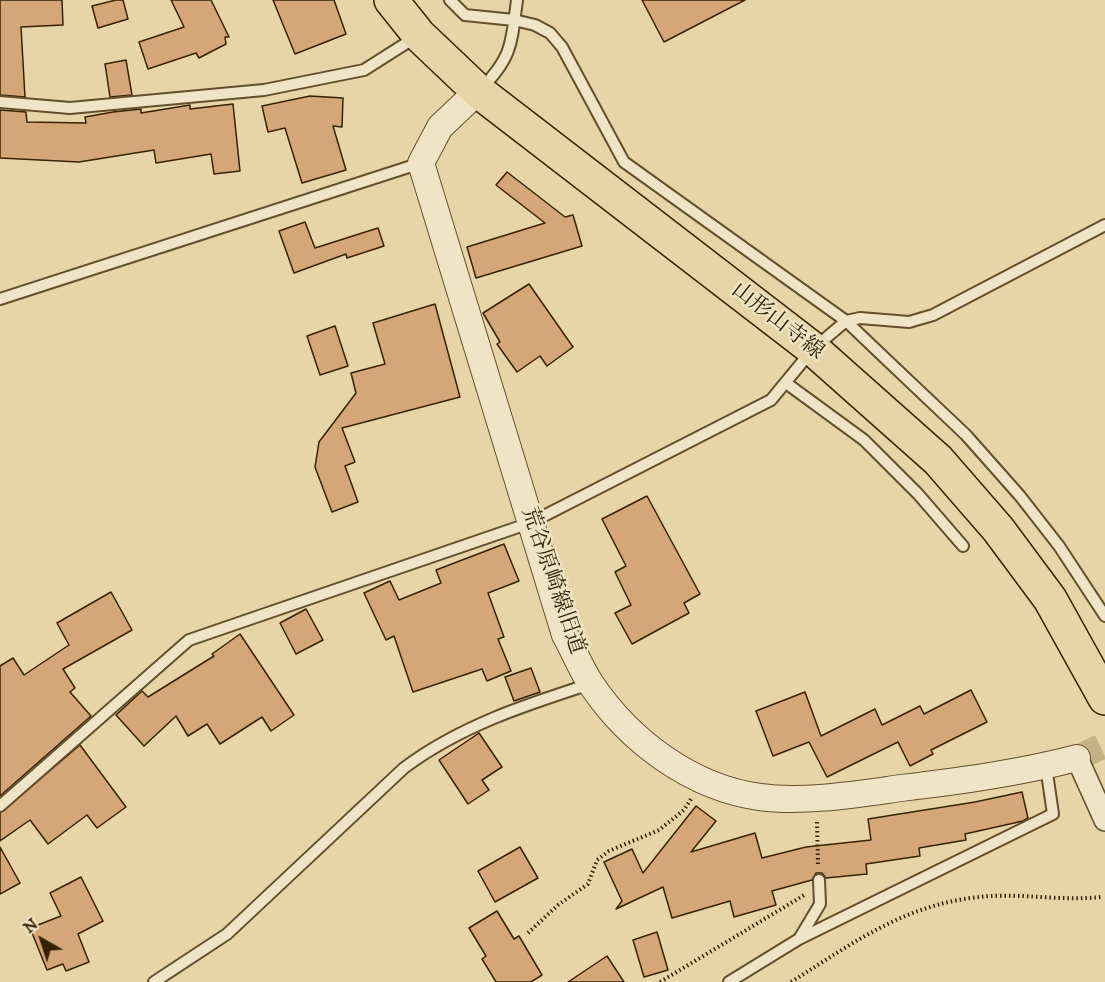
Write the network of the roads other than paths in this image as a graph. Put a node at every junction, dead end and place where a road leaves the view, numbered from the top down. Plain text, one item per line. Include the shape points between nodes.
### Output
1 (391, 0) edge
2 (450, 0) edge
3 (517, 0) edge
4 (514, 20) junction
5 (419, 35) junction
6 (478, 92) junction
7 (0, 102) edge
8 (421, 163) junction
9 (1105, 225) edge
10 (0, 299) edge
11 (846, 321) junction
12 (813, 349) junction
13 (786, 383) junction
14 (530, 523) junction
15 (963, 546) dead end
16 (1105, 616) edge
17 (590, 684) junction
18 (1105, 698) edge
19 (1077, 758) joint
20 (1046, 766) junction
21 (2, 801) edge
22 (1105, 820) edge
23 (819, 880) road end
24 (799, 939) junction
25 (154, 982) edge
26 (729, 982) edge

1 - 5 main road, 山形山寺線
2 - 4 lane via 465,15
3 - 4 lane
4 - 6 lane via 512,41 502,67
4 - 11 lane via 550,33 562,46 624,162
5 - 6 main road, 山形山寺線
5 - 7 lane via 364,70 264,90 70,108
6 - 8 street via 440,127
6 - 12 main road, 山形山寺線
8 - 10 lane
8 - 14 street, 荒谷原崎線旧道
9 - 11 lane via 933,315 909,322 860,318
11 - 12 lane
11 - 16 lane via 966,435 1020,495
12 - 13 lane
12 - 18 main road, 山形山寺線 via 938,460 998,529 1050,598
13 - 14 lane via 771,400
13 - 15 lane via 864,440
14 - 17 street, 荒谷原崎線旧道 via 565,635
14 - 21 lane via 189,640
17 - 20 street, 荒谷原崎線旧道 via 657,754 702,780 761,797 817,796 940,783
17 - 25 lane via 511,709 432,747 404,768 227,934
19 - 20 street, 荒谷原崎線旧道
19 - 22 street
20 - 24 lane via 1053,814
23 - 24 lane via 820,903
24 - 26 lane

